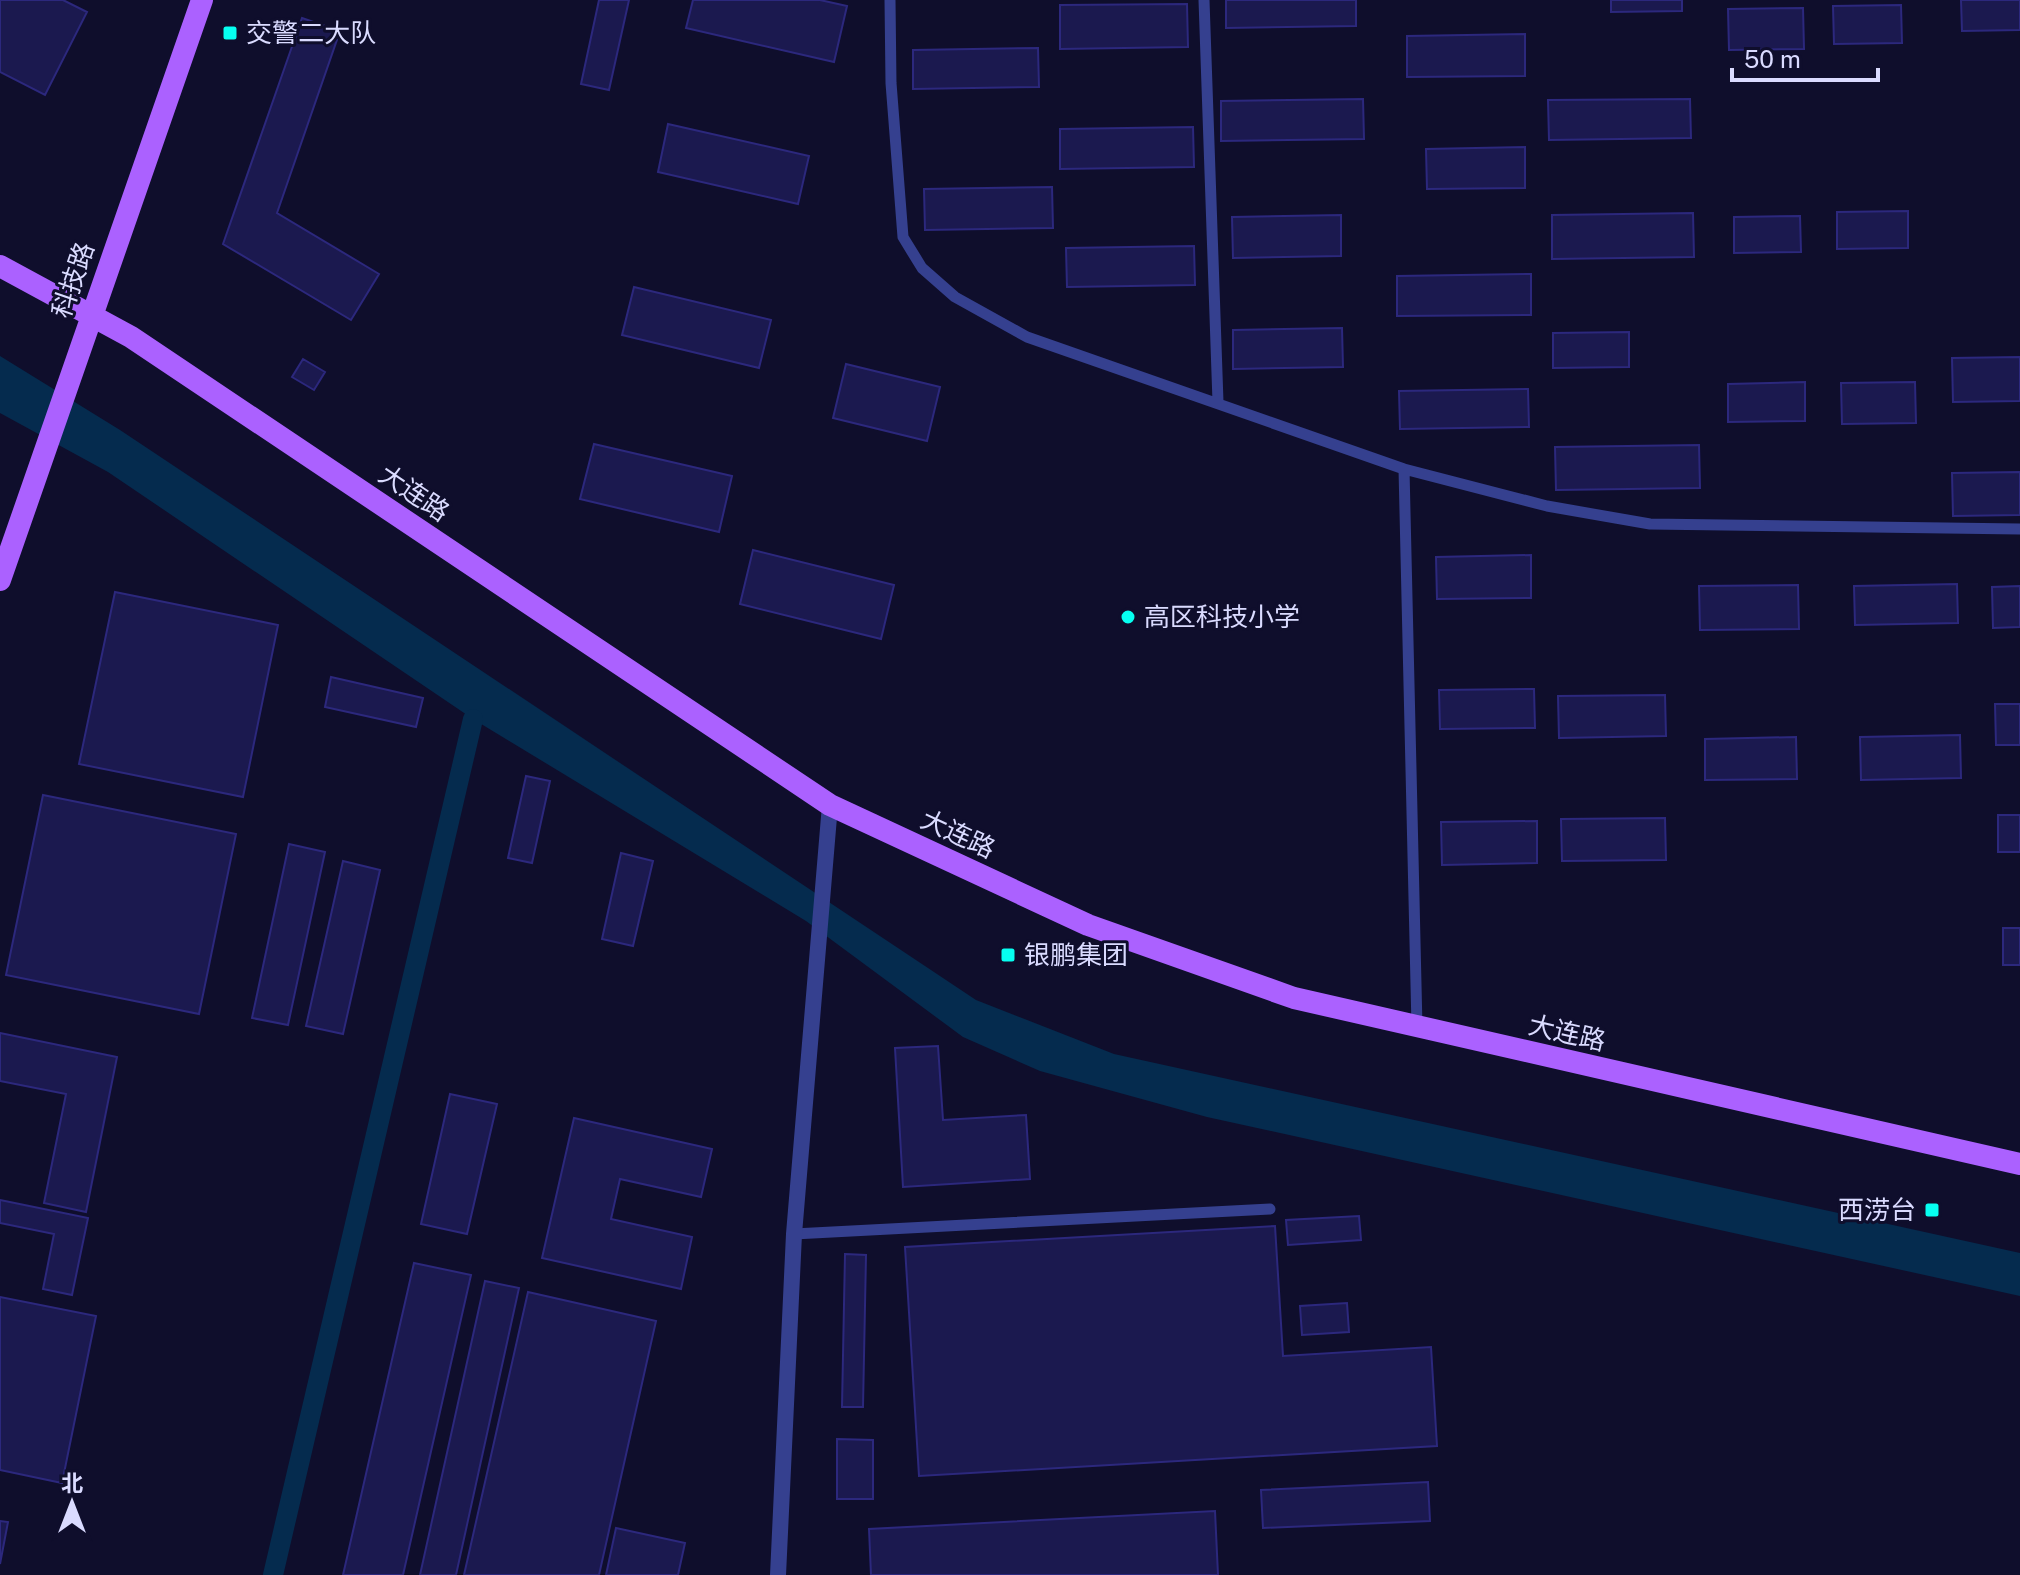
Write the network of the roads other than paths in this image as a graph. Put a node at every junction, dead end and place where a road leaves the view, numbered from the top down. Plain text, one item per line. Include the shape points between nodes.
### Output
1 (202, 0) edge
2 (890, 0) edge
3 (1204, 0) edge
4 (0, 266) edge
5 (91, 313) junction
6 (1218, 402) junction
7 (1404, 469) junction
8 (2020, 529) edge
9 (0, 580) edge
10 (830, 805) junction
11 (1417, 1027) junction
12 (2020, 1164) edge
13 (1270, 1209) dead end
14 (794, 1234) junction
15 (778, 1575) edge

1 - 5 main road, 科技路
2 - 6 lane via 903,237 922,268 955,297 1027,337
3 - 6 lane
4 - 5 main road, 大连路
5 - 9 main road, 科技路
5 - 10 main road, 大连路
6 - 7 lane
7 - 8 lane via 1547,506 1650,524
7 - 11 lane
10 - 11 main road, 大连路 via 1088,925 1294,998
10 - 14 street
11 - 12 main road, 大连路
13 - 14 lane
14 - 15 street

